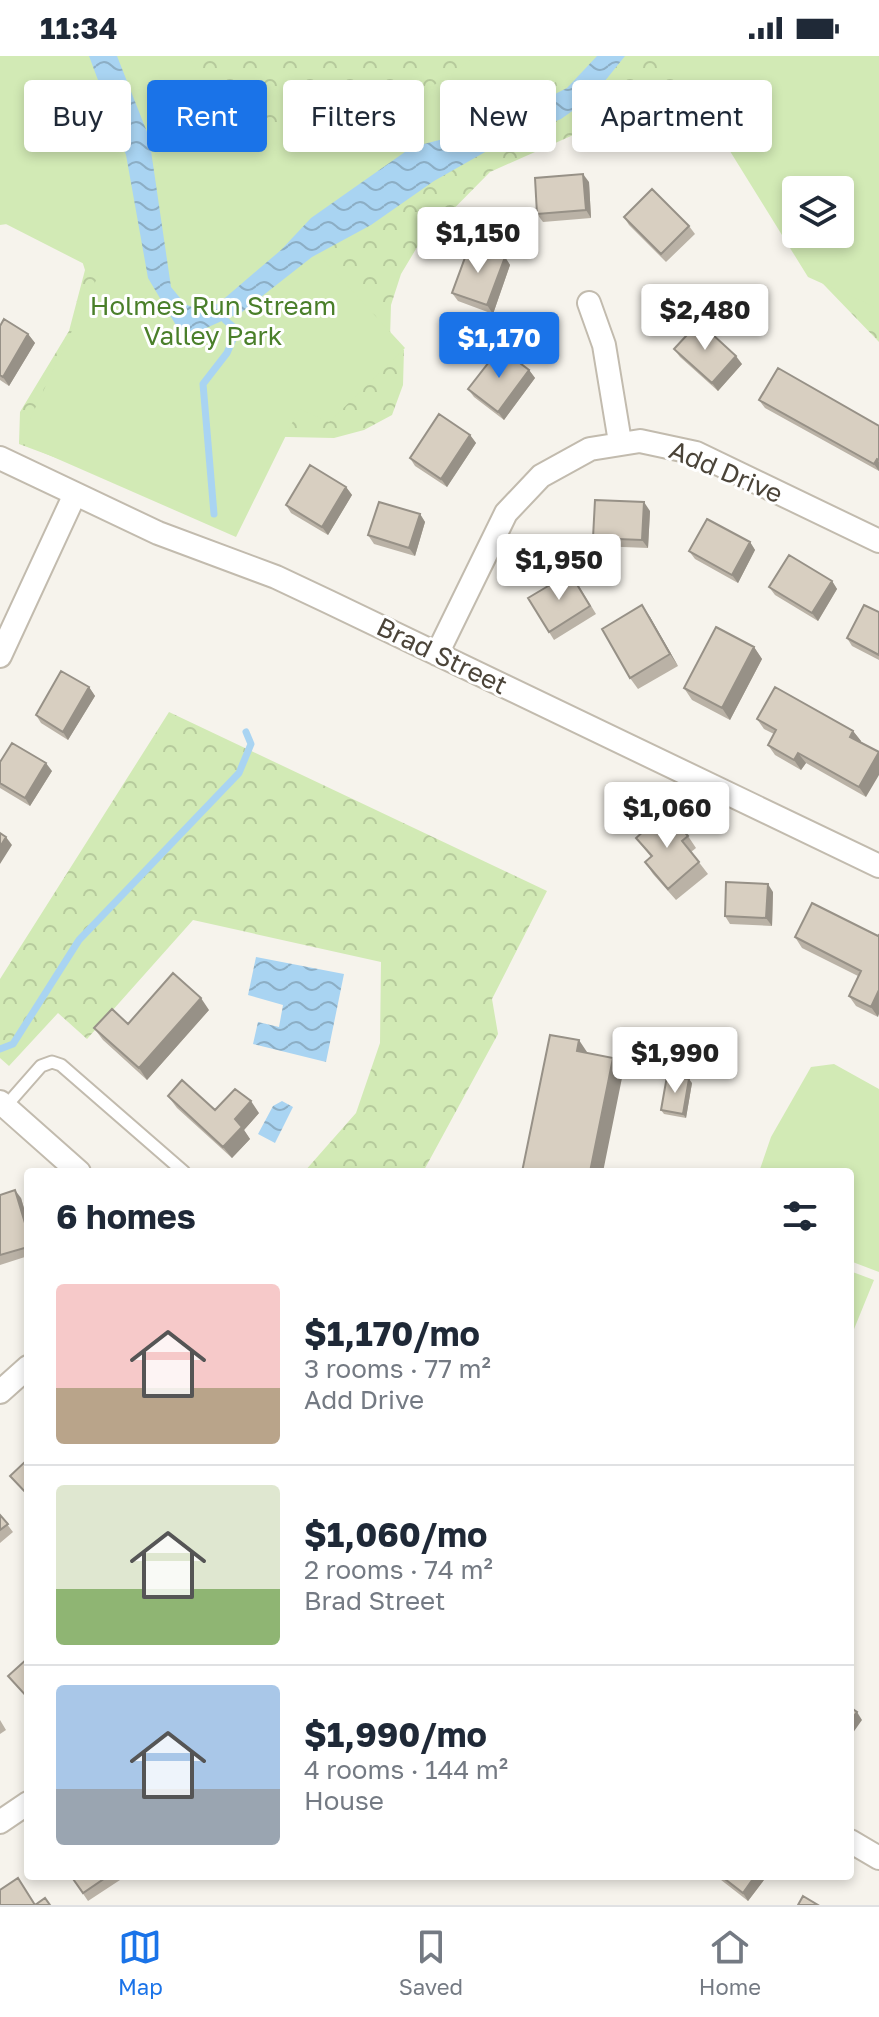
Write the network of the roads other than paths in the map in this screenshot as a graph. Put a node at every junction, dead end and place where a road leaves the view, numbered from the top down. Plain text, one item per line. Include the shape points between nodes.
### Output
1 (589, 303) dead end
2 (620, 442) junction
3 (0, 458) edge
4 (75, 494) junction
5 (879, 541) edge
6 (437, 654) junction
7 (0, 656) edge
8 (879, 866) edge
9 (3, 1104) edge
10 (75, 1168) edge
11 (179, 1168) edge
12 (24, 1371) edge
13 (0, 1392) edge
14 (24, 1806) edge
15 (0, 1822) edge
16 (854, 1843) edge
17 (879, 1858) edge

1 - 2 street via 610,375
2 - 5 street, Add Drive via 665,444 696,453
2 - 6 street, Add Drive via 565,459 518,497
3 - 4 street, Brad Street
4 - 6 street, Brad Street via 158,533 276,577
4 - 7 street
6 - 8 street, Brad Street
9 - 10 street
9 - 11 lane via 41,1066 61,1065
12 - 13 street
14 - 15 street
16 - 17 street

